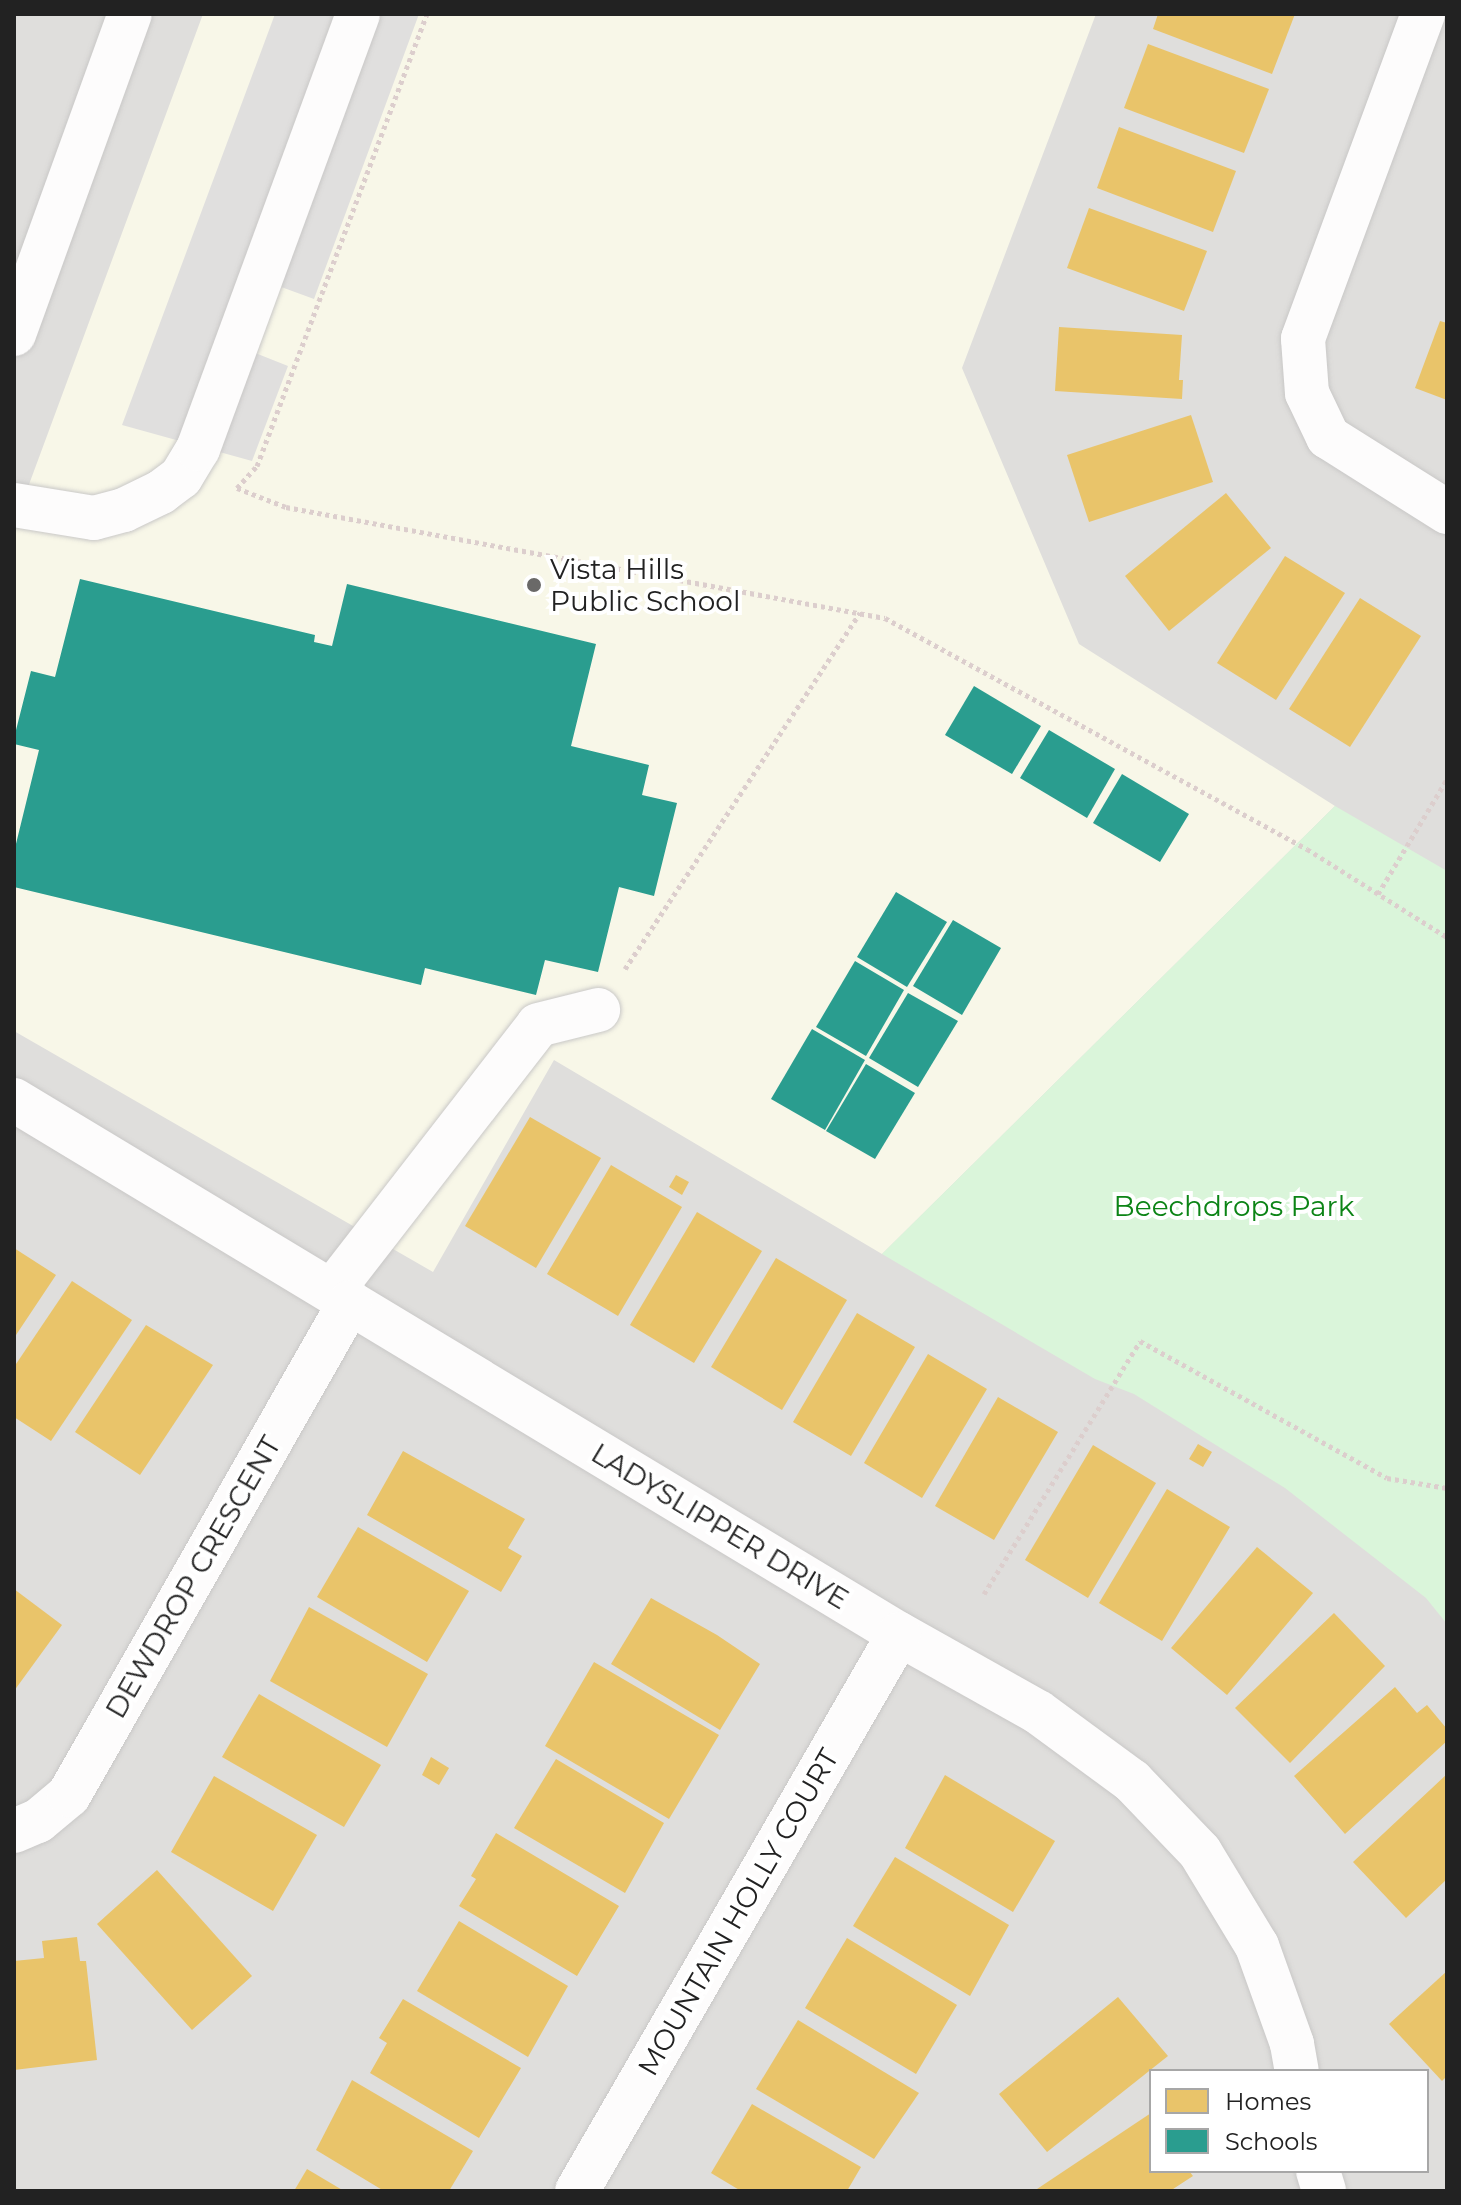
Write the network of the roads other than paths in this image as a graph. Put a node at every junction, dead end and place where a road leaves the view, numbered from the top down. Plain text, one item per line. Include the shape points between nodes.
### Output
1 (130, 14) edge
2 (358, 14) edge
3 (1423, 14) edge
4 (14, 334) edge
5 (14, 505) edge
6 (1447, 512) edge
7 (598, 1010) road end
8 (14, 1100) edge
9 (341, 1296) junction
10 (899, 1634) junction
11 (14, 1831) edge
12 (1297, 2069) edge
13 (577, 2191) edge

1 - 4 street
2 - 5 street via 198,449 181,477 124,510 94,518
3 - 6 street via 1303,339 1307,393 1328,437
7 - 9 street, DEWDROP CRESCENT via 538,1025
8 - 9 street, LADYSLIPPER DRIVE
9 - 10 street, LADYSLIPPER DRIVE
9 - 11 street, DEWDROP CRESCENT via 69,1795 38,1821
10 - 12 street, LADYSLIPPER DRIVE via 1038,1712 1109,1763 1200,1852 1257,1946
10 - 13 street, MOUNTAIN HOLLY COURT

